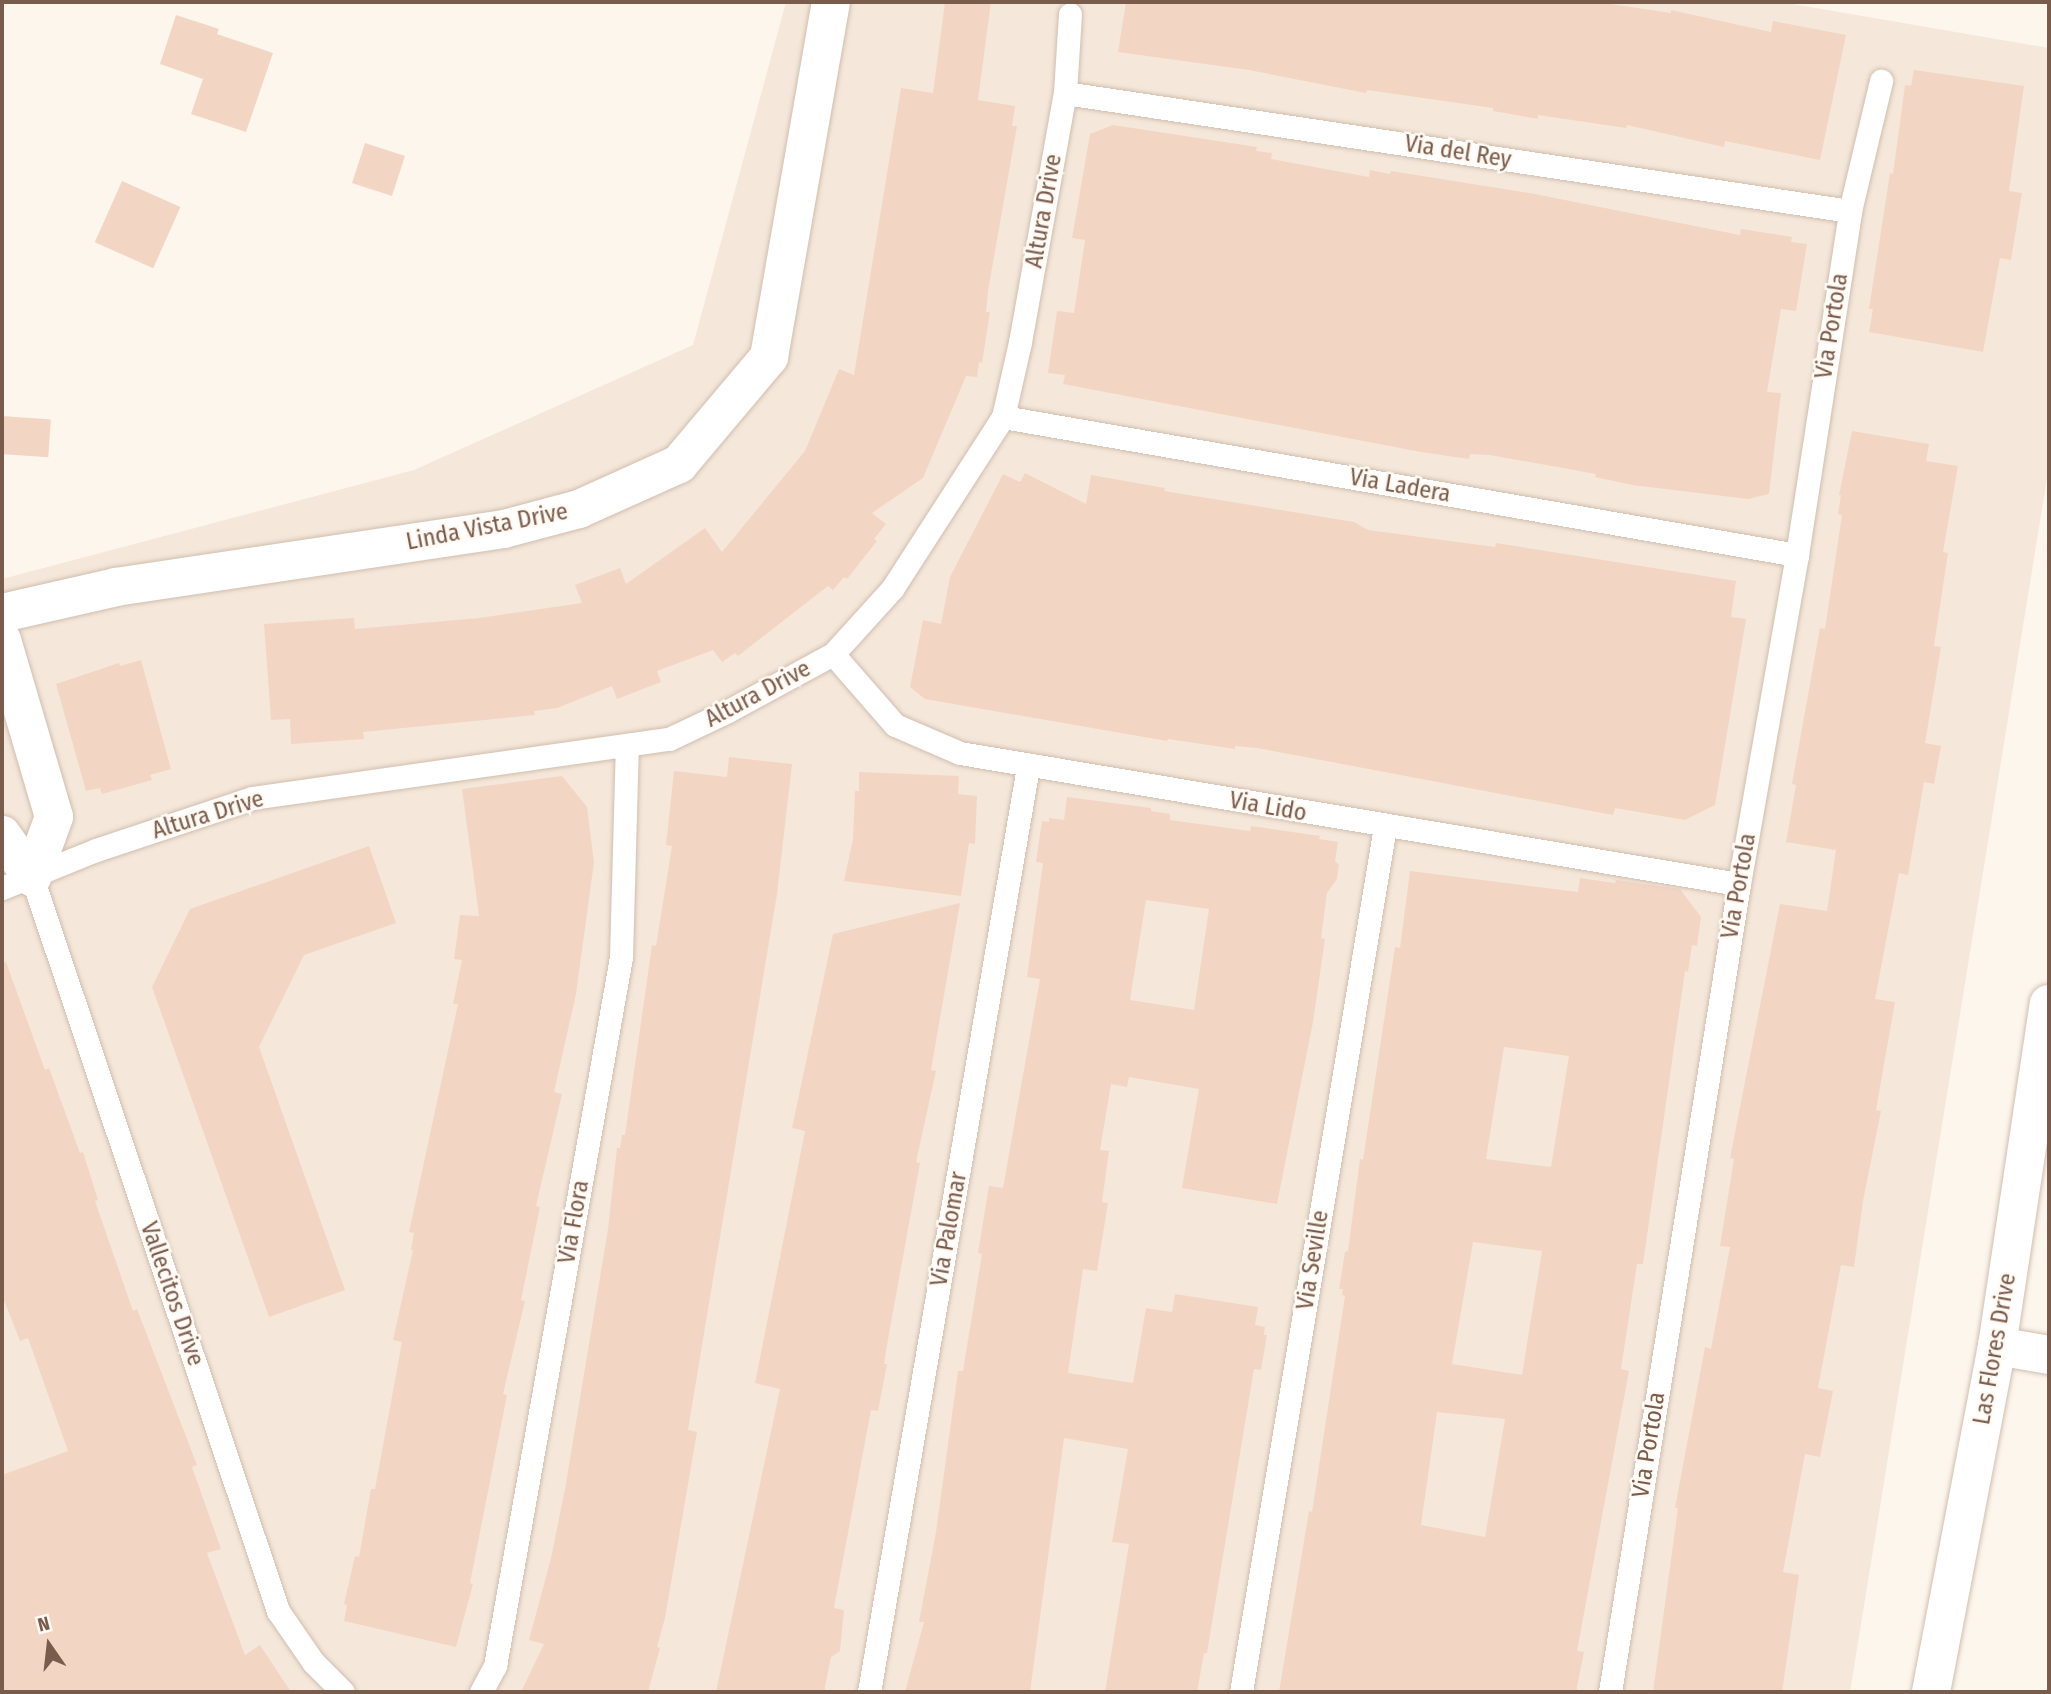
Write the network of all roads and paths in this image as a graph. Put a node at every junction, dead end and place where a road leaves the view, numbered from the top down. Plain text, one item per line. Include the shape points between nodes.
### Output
1 (831, 2) edge
2 (1070, 14) dead end
3 (1881, 81) dead end
4 (1065, 93) junction
5 (1850, 211) junction
6 (1003, 417) junction
7 (1797, 555) junction
8 (2, 613) edge
9 (2, 639) edge
10 (833, 654) junction
11 (627, 746) junction
12 (1028, 767) junction
13 (1385, 827) junction
14 (2, 835) edge
15 (17, 883) edge
16 (1739, 884) junction
17 (2049, 1004) edge
18 (1997, 1346) junction
19 (2049, 1354) edge
20 (343, 1692) edge
21 (481, 1692) edge
22 (869, 1692) edge
23 (1241, 1692) edge
24 (1610, 1692) edge
25 (1931, 1692) edge

1 - 8 street, Linda Vista Drive via 769,357 679,464 579,509 504,529 116,587
2 - 4 lane, Altura Drive
3 - 5 lane, Via Portola
4 - 5 lane, Via del Rey
4 - 6 lane, Altura Drive
5 - 7 lane, Via Portola
6 - 7 lane, Via Ladera
6 - 10 lane, Altura Drive via 892,589
7 - 16 lane, Via Portola
9 - 15 street via 54,817
10 - 11 lane, Altura Drive via 669,739
10 - 12 lane, Via Lido via 895,725 960,753
11 - 15 lane, Altura Drive via 252,798 96,850
11 - 21 lane, Via Flora via 621,957 495,1667
12 - 13 lane, Via Lido
12 - 22 lane, Via Palomar
13 - 16 lane, Via Lido
13 - 23 lane, Via Seville
14 - 15 street, Vallecitos Drive
15 - 20 lane, Vallecitos Drive via 278,1611 313,1662
16 - 24 lane, Via Portola
17 - 18 street, Las Flores Drive
18 - 19 street
18 - 25 street, Las Flores Drive

